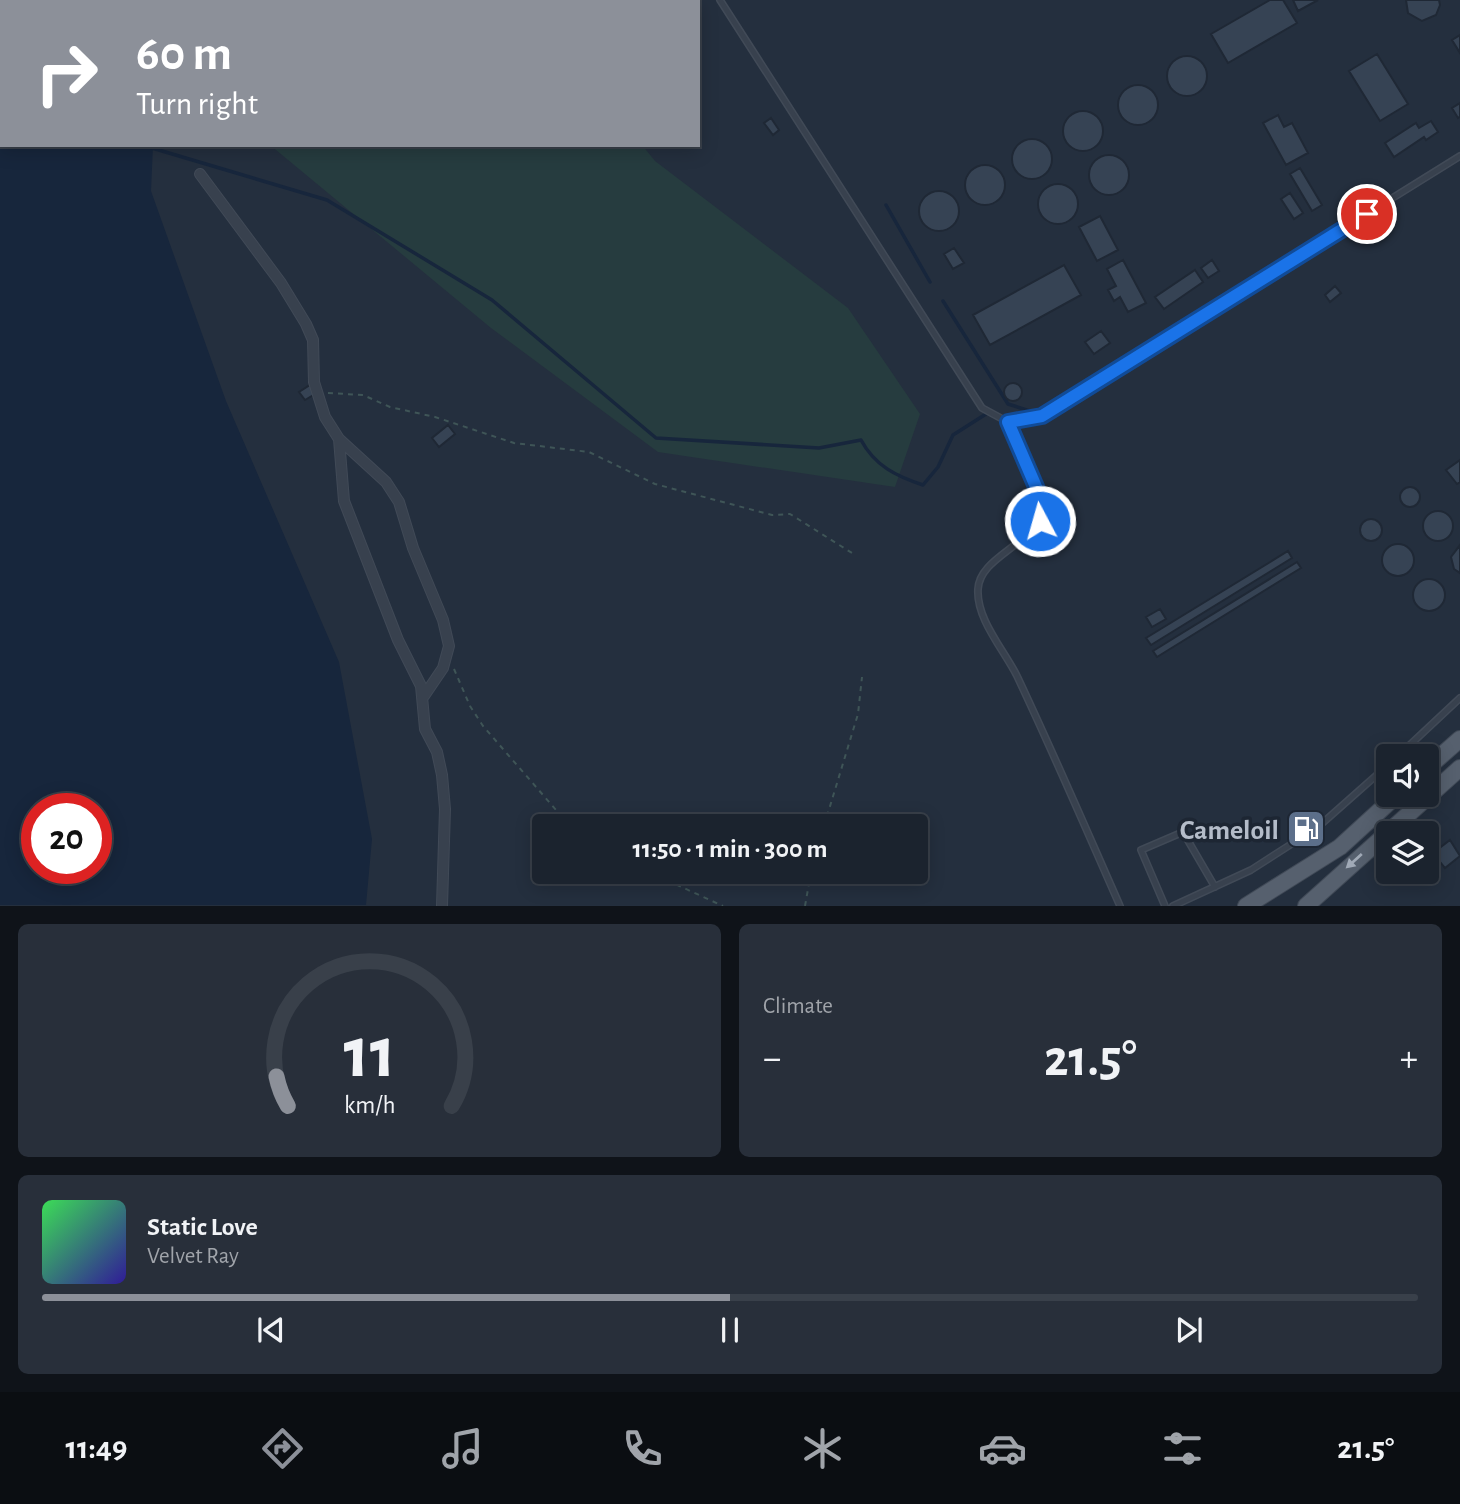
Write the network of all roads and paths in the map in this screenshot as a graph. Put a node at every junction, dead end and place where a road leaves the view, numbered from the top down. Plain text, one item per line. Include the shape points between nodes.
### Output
1 (720, 0) edge
2 (1460, 156) edge
3 (200, 174) dead end
4 (316, 392) junction
5 (1008, 422) junction
6 (339, 439) junction
7 (852, 553) dead end
8 (449, 654) junction
9 (862, 677) dead end
10 (424, 696) junction
11 (1460, 698) edge
12 (1460, 739) edge
13 (1411, 744) edge
14 (1439, 758) edge
15 (1460, 768) edge
16 (1376, 776) edge
17 (1384, 807) edge
18 (560, 814) edge
19 (828, 814) edge
20 (676, 884) edge
21 (809, 884) edge
22 (1214, 887) junction
23 (442, 905) edge
24 (723, 905) edge
25 (805, 905) edge
26 (1120, 905) edge
27 (1165, 905) edge
28 (1173, 905) edge
29 (1247, 905) edge
30 (1306, 905) edge

1 - 5 lane via 982,408
2 - 5 lane via 1042,416
3 - 4 street via 281,282 306,324 313,341
4 - 6 street
4 - 7 path via 363,395 514,443 589,452 655,484 772,515 790,514
5 - 26 lane via 1043,503 1042,512 1035,527 981,576 978,600
6 - 8 street via 386,482 399,502 443,620
6 - 10 street via 344,501
8 - 10 street
8 - 18 path via 483,726
9 - 19 path via 858,714
10 - 23 street via 425,729 436,752 444,793
11 - 13 lane
12 - 14 main road
15 -> 30 main road
16 - 22 lane via 1318,827 1251,870
17 - 29 main road via 1340,847
20 - 24 path
21 - 25 path
22 - 27 lane via 1183,832 1141,850
22 - 28 lane

